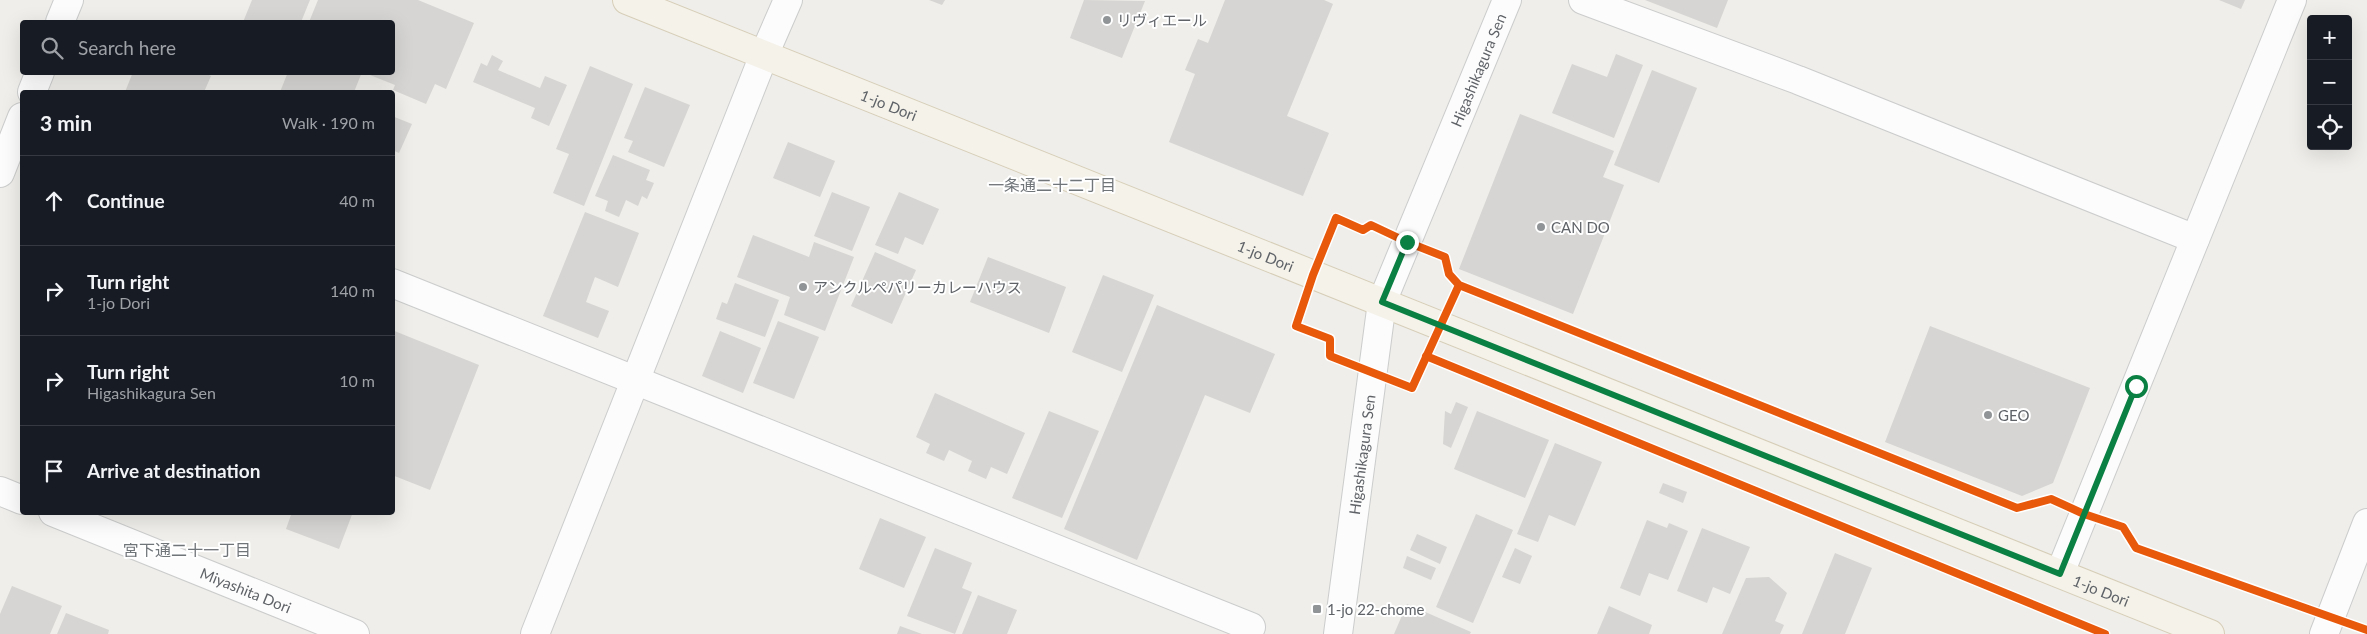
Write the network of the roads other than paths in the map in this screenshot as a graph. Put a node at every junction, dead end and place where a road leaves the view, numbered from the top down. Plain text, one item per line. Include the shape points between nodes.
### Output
1 (70, 0) edge
2 (627, 0) edge
3 (788, 0) edge
4 (1507, 0) edge
5 (1583, 0) edge
6 (2292, 0) edge
7 (61, 20) edge
8 (764, 55) junction
9 (39, 75) edge
10 (33, 90) edge
11 (16, 126) edge
12 (0, 173) edge
13 (2195, 239) junction
14 (395, 284) edge
15 (1382, 302) junction
16 (635, 382) junction
17 (0, 491) edge
18 (20, 499) edge
19 (60, 515) edge
20 (2367, 523) edge
21 (2060, 574) junction
22 (355, 634) edge
23 (535, 634) edge
24 (1248, 634) edge
25 (1338, 634) edge
26 (2210, 634) edge
27 (2324, 634) edge

1 - 7 street
2 - 8 main road, 1-jo Dori
3 - 8 street
4 - 15 street, Higashikagura Sen
5 - 13 street via 1798,80
6 - 13 street
8 - 15 main road, 1-jo Dori
8 - 16 street
9 - 10 street
11 - 12 street
13 - 21 street
14 - 16 street
15 - 21 main road, 1-jo Dori
15 - 25 street, Higashikagura Sen
16 - 23 street
16 - 24 street via 1251,628
17 - 18 street
19 - 22 street, Miyashita Dori
20 - 27 street
21 - 26 main road, 1-jo Dori

